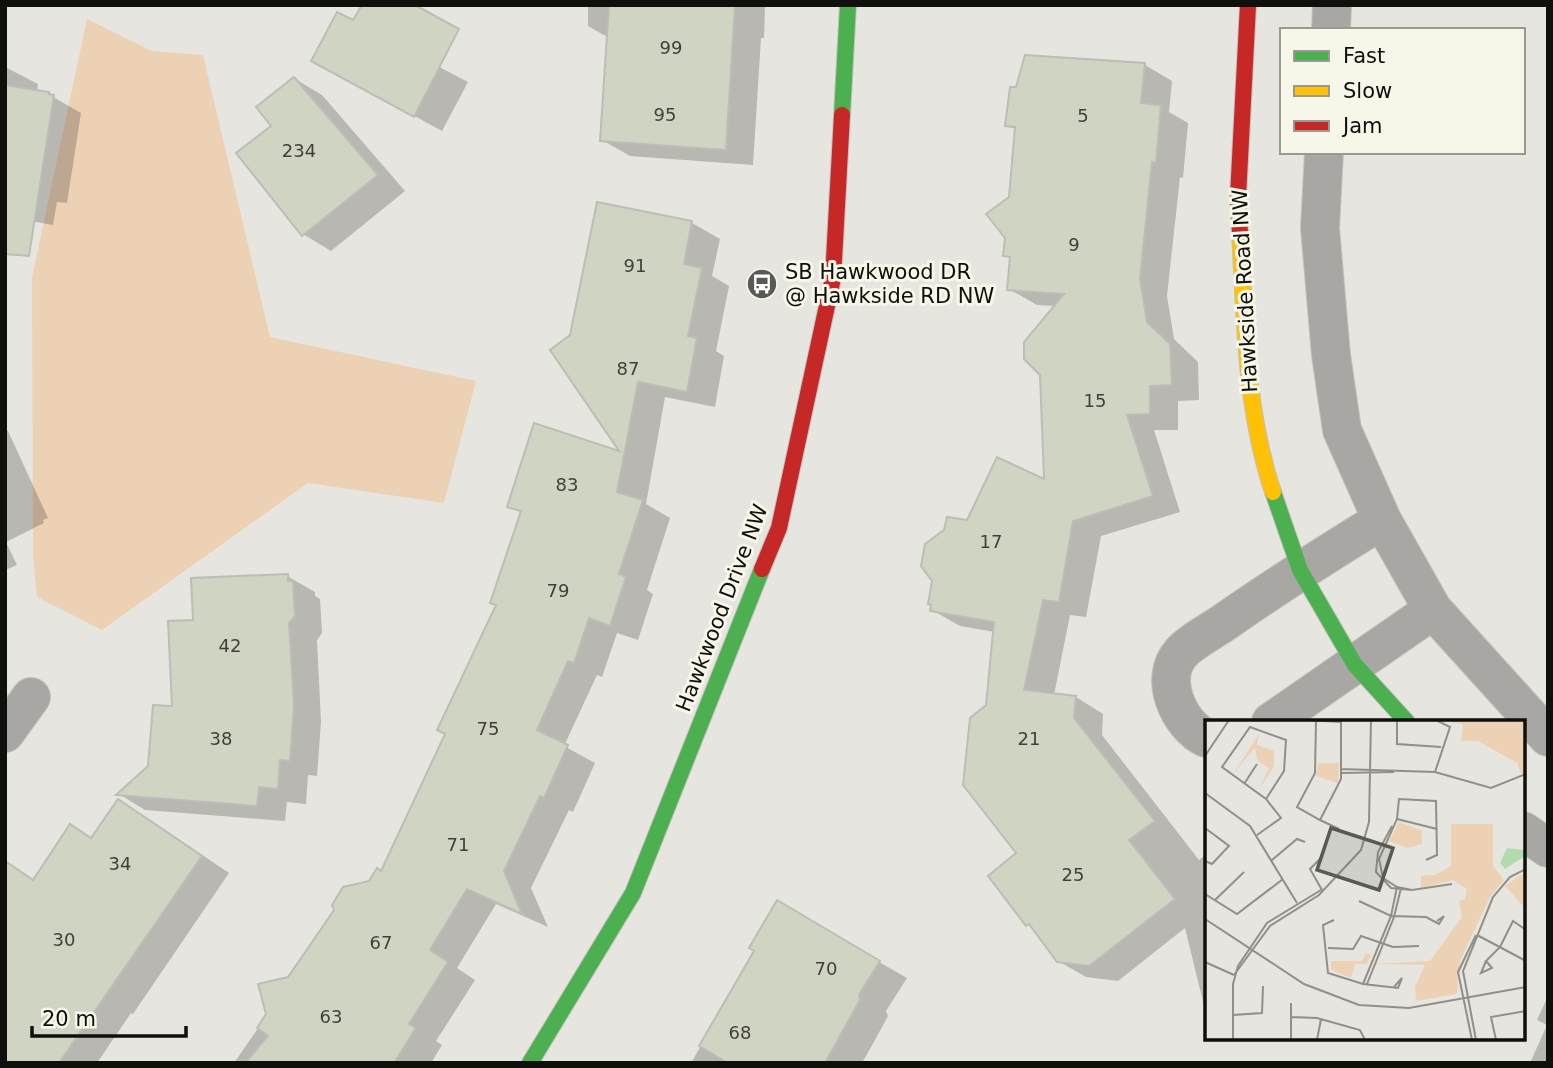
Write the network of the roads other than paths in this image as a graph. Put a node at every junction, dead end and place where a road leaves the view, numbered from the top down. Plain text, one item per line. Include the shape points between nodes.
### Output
1 (848, 5) edge
2 (1248, 5) edge
3 (1332, 5) edge
4 (1331, 28) edge
5 (1324, 154) edge
6 (1382, 520) junction
7 (1300, 570) junction
8 (1433, 610) junction
9 (1355, 665) junction
10 (31, 696) dead end
11 (1275, 720) edge
12 (1405, 720) edge
13 (5, 733) edge
14 (1205, 737) edge
15 (1548, 737) edge
16 (1525, 832) edge
17 (1548, 848) edge
18 (530, 1063) edge

1 - 18 street, Hawkwood Drive NW via 833,278 779,528 634,893
2 - 7 street, Hawkside Road NW via 1238,197 1248,384 1262,459
3 - 4 street
5 - 6 street via 1320,228 1342,430
6 - 7 street
6 - 8 street
7 - 9 street, Hawkside Road NW
7 - 14 street via 1180,653 1170,676 1176,704 1188,725
8 - 9 street
8 - 15 street
9 - 11 street
9 - 12 street, Hawkside Road NW
10 - 13 street
16 - 17 street

